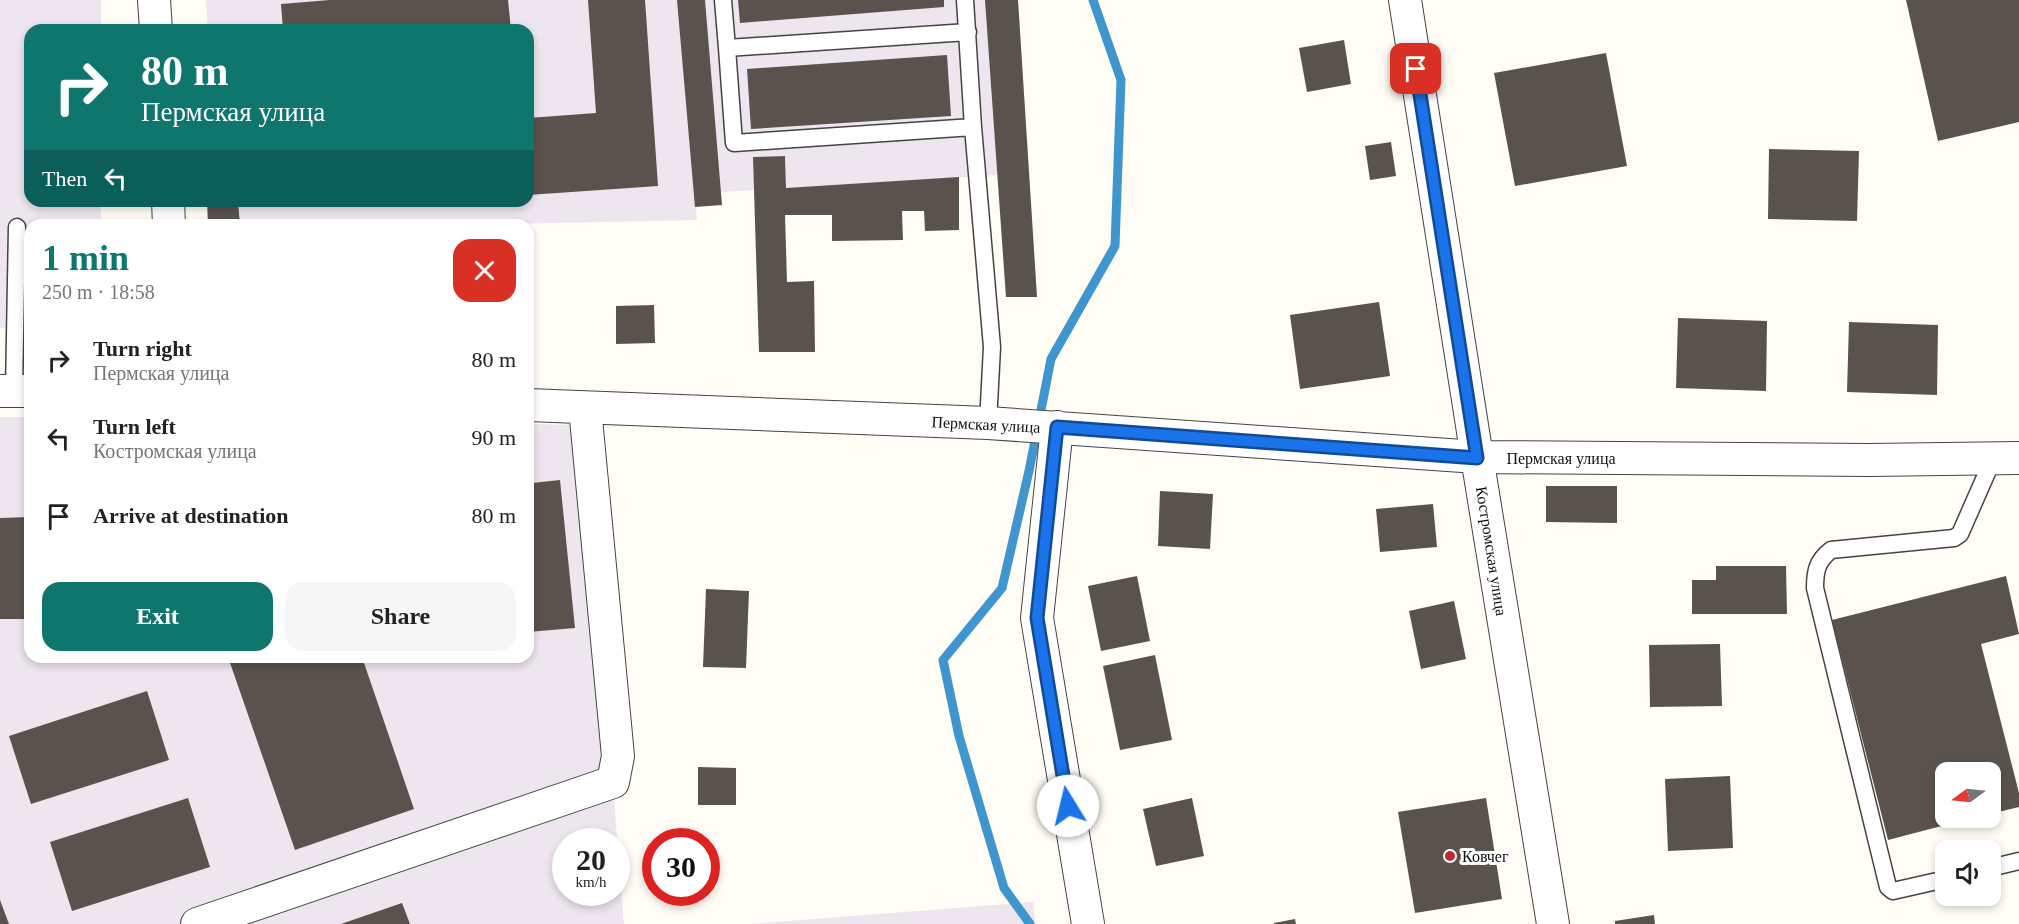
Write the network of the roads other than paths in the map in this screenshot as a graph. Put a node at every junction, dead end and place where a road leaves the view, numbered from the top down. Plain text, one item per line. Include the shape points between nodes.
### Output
1 (154, 0) edge
2 (723, 0) edge
3 (965, 0) edge
4 (1406, 0) edge
5 (156, 24) edge
6 (968, 32) junction
7 (727, 48) junction
8 (973, 127) junction
9 (17, 227) dead end
10 (15, 391) edge
11 (534, 405) edge
12 (585, 408) junction
13 (988, 423) junction
14 (1057, 427) junction
15 (1477, 458) junction
16 (2006, 459) edge
17 (2019, 861) edge
18 (2001, 865) edge
19 (1935, 881) edge
20 (197, 924) edge
21 (1088, 924) edge
22 (1553, 924) edge

1 - 5 street
2 - 7 lane
3 - 6 lane
4 - 15 street, Костромская улица
6 - 7 lane
6 - 8 lane
7 - 8 lane via 734,143
8 - 13 lane via 992,347
9 - 10 lane
11 - 12 street, Пермская улица
12 - 13 street, Пермская улица
12 - 20 street via 618,756 613,782
13 - 14 street, Пермская улица
14 - 15 street, Пермская улица
14 - 21 street via 1037,618
15 - 16 street, Пермская улица
15 - 22 street, Костромская улица
16 - 19 lane via 1960,534 1948,539 1831,550 1815,571 1815,588 1888,887 1893,891
17 - 18 lane

